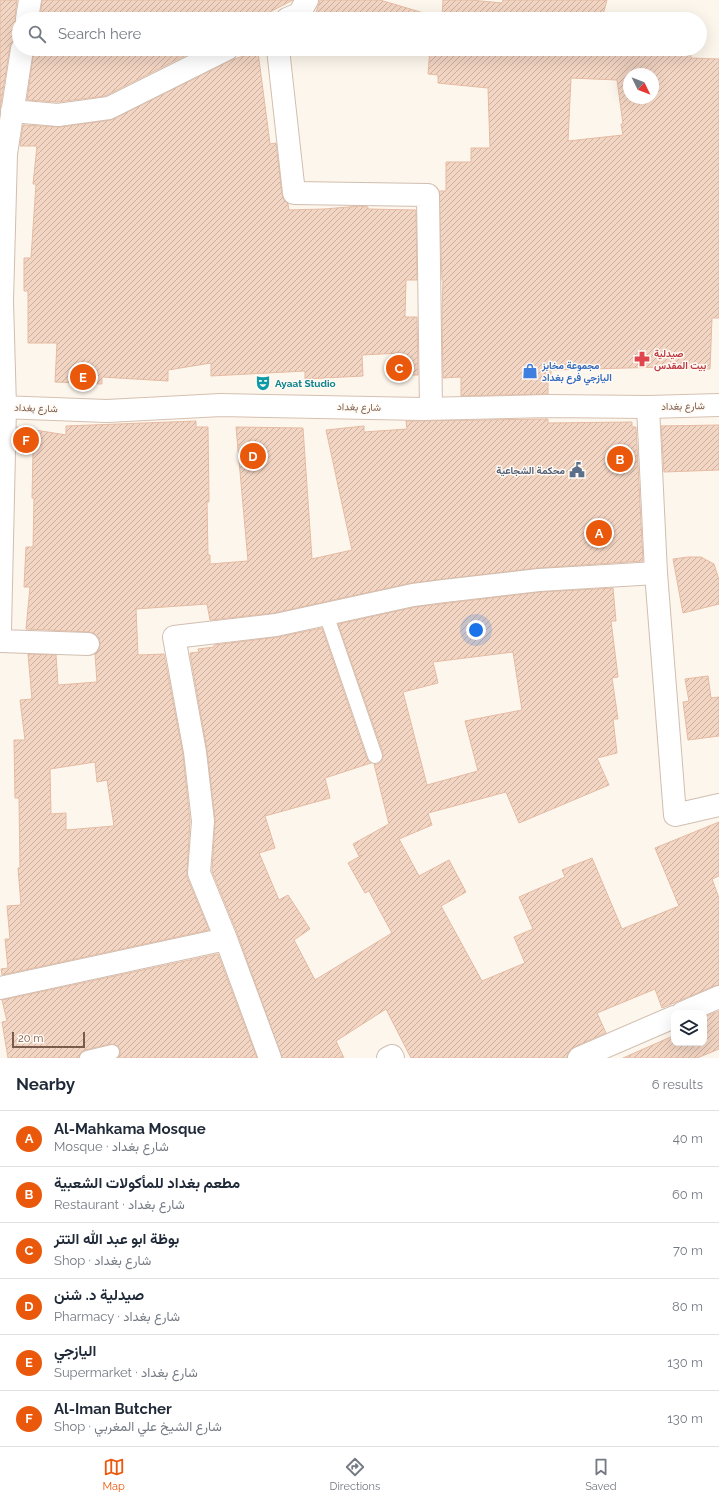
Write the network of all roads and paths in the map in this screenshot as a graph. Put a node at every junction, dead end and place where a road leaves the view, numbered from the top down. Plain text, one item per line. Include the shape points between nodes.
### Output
1 (30, 0) edge
2 (307, 0) edge
3 (28, 12) edge
4 (300, 12) edge
5 (21, 56) edge
6 (213, 56) edge
7 (279, 56) edge
8 (12, 111) junction
9 (719, 405) edge
10 (2, 407) edge
11 (648, 407) junction
12 (431, 408) junction
13 (656, 573) junction
14 (326, 614) junction
15 (0, 630) edge
16 (0, 641) edge
17 (88, 644) dead end
18 (375, 756) dead end
19 (719, 805) edge
20 (226, 939) junction
21 (0, 988) edge
22 (719, 997) edge
23 (689, 1010) edge
24 (671, 1018) edge
25 (112, 1052) dead end
26 (87, 1058) edge
27 (270, 1058) edge
28 (388, 1058) edge
29 (393, 1058) edge
30 (579, 1058) edge

1 - 3 street
2 - 4 street
5 - 8 street
6 - 8 street via 109,108 58,115
7 - 12 street via 294,193 428,195
8 - 10 street via 6,154
9 - 11 street, شارع بغداد
10 - 12 street, شارع بغداد via 107,411 221,405
10 - 15 street
11 - 12 street, شارع بغداد
11 - 13 street
13 - 14 street via 539,580 444,591 412,595
13 - 19 street via 675,815
14 - 18 lane
14 - 20 street via 276,625 174,636 195,752 203,821 199,873
16 - 17 street
20 - 21 street
20 - 27 street
22 - 23 street
24 - 30 street
25 - 26 lane
28 - 29 street

